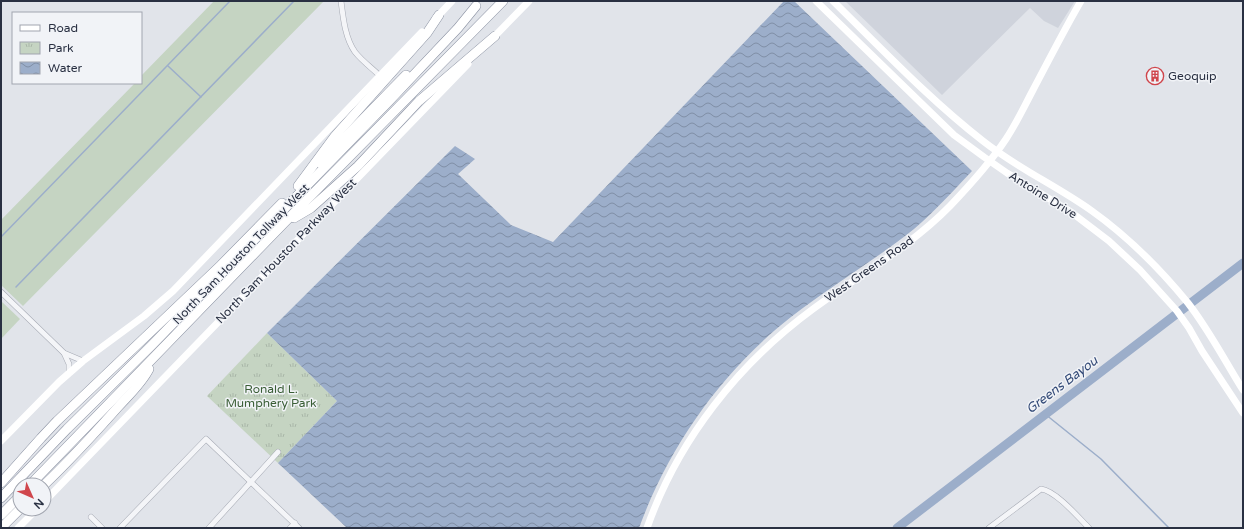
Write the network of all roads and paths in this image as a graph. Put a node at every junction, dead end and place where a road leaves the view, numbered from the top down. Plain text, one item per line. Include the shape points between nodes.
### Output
1 (341, 1) edge
2 (452, 1) edge
3 (503, 1) edge
4 (529, 1) edge
5 (816, 1) edge
6 (833, 1) edge
7 (1081, 1) edge
8 (478, 4) edge
9 (439, 15) junction
10 (868, 35) junction
11 (496, 36) junction
12 (860, 44) junction
13 (380, 76) junction
14 (931, 96) junction
15 (923, 105) junction
16 (997, 151) junction
17 (990, 161) junction
18 (298, 186) junction
19 (1077, 202) junction
20 (1071, 212) junction
21 (284, 223) junction
22 (1150, 261) junction
23 (1140, 270) junction
24 (1, 292) edge
25 (1215, 344) junction
26 (1202, 351) junction
27 (64, 353) junction
28 (156, 355) junction
29 (82, 360) junction
30 (69, 373) junction
31 (1243, 390) edge
32 (1243, 413) edge
33 (1, 441) edge
34 (278, 452) dead end
35 (38, 477) edge
36 (52, 477) edge
37 (251, 482) junction
38 (1, 483) edge
39 (52, 494) edge
40 (1, 498) edge
41 (12, 504) edge
42 (1, 515) edge
43 (12, 517) edge
44 (29, 517) edge
45 (91, 517) dead end
46 (295, 523) junction
47 (1, 528) edge
48 (18, 528) edge
49 (102, 528) edge
50 (120, 528) edge
51 (209, 528) edge
52 (290, 528) edge
53 (299, 528) edge
54 (647, 528) edge
55 (989, 528) edge
56 (1089, 528) edge

1 - 13 street via 342,16 355,52
2 - 9 main road
3 - 21 highway, North Sam Houston Tollway West
4 - 11 main road, North Sam Houston Parkway West
5 - 12 main road, Antoine Drive
6 - 10 main road, Antoine Drive
7 - 16 main road, West Greens Road via 1012,130
8 - 18 highway, North Sam Houston Tollway West
8 - 40 highway, North Sam Houston Tollway West via 386,105
9 - 13 main road
9 - 18 highway via 427,33 335,136
10 - 12 main road
10 - 14 main road, Antoine Drive
11 - 21 highway via 419,101 358,166 311,208
11 - 39 main road, North Sam Houston Parkway West
12 - 15 main road, Antoine Drive
13 - 29 main road via 173,291 144,316
14 - 15 main road
14 - 16 main road, Antoine Drive
15 - 17 main road, Antoine Drive via 954,135
16 - 17 main road, West Greens Road
16 - 19 main road, Antoine Drive
17 - 20 main road, Antoine Drive
17 - 54 main road, West Greens Road via 920,233 800,319 775,339 730,385 691,438 666,483
18 - 38 highway, North Sam Houston Tollway West via 221,265 57,421
19 - 20 main road
19 - 22 main road, Antoine Drive via 1092,211
20 - 23 main road, Antoine Drive
21 - 28 highway, North Sam Houston Tollway West
22 - 23 main road
22 - 25 main road, Antoine Drive via 1188,304
23 - 26 main road, Antoine Drive via 1163,294 1189,328
24 - 27 street
25 - 26 main road
25 - 31 main road, Antoine Drive
26 - 32 main road, Antoine Drive
27 - 29 street
27 - 30 street via 69,364
28 - 35 highway, North Sam Houston Tollway West
28 - 36 highway, North Sam Houston Tollway West via 148,372 130,394
29 - 30 main road
30 - 33 main road
34 - 37 street
37 - 46 street
37 - 50 street via 206,439
37 - 51 street
41 - 42 highway
43 - 47 highway
44 - 48 main road
45 - 49 street
46 - 52 street
46 - 53 street
55 - 56 street via 1041,489 1055,495

